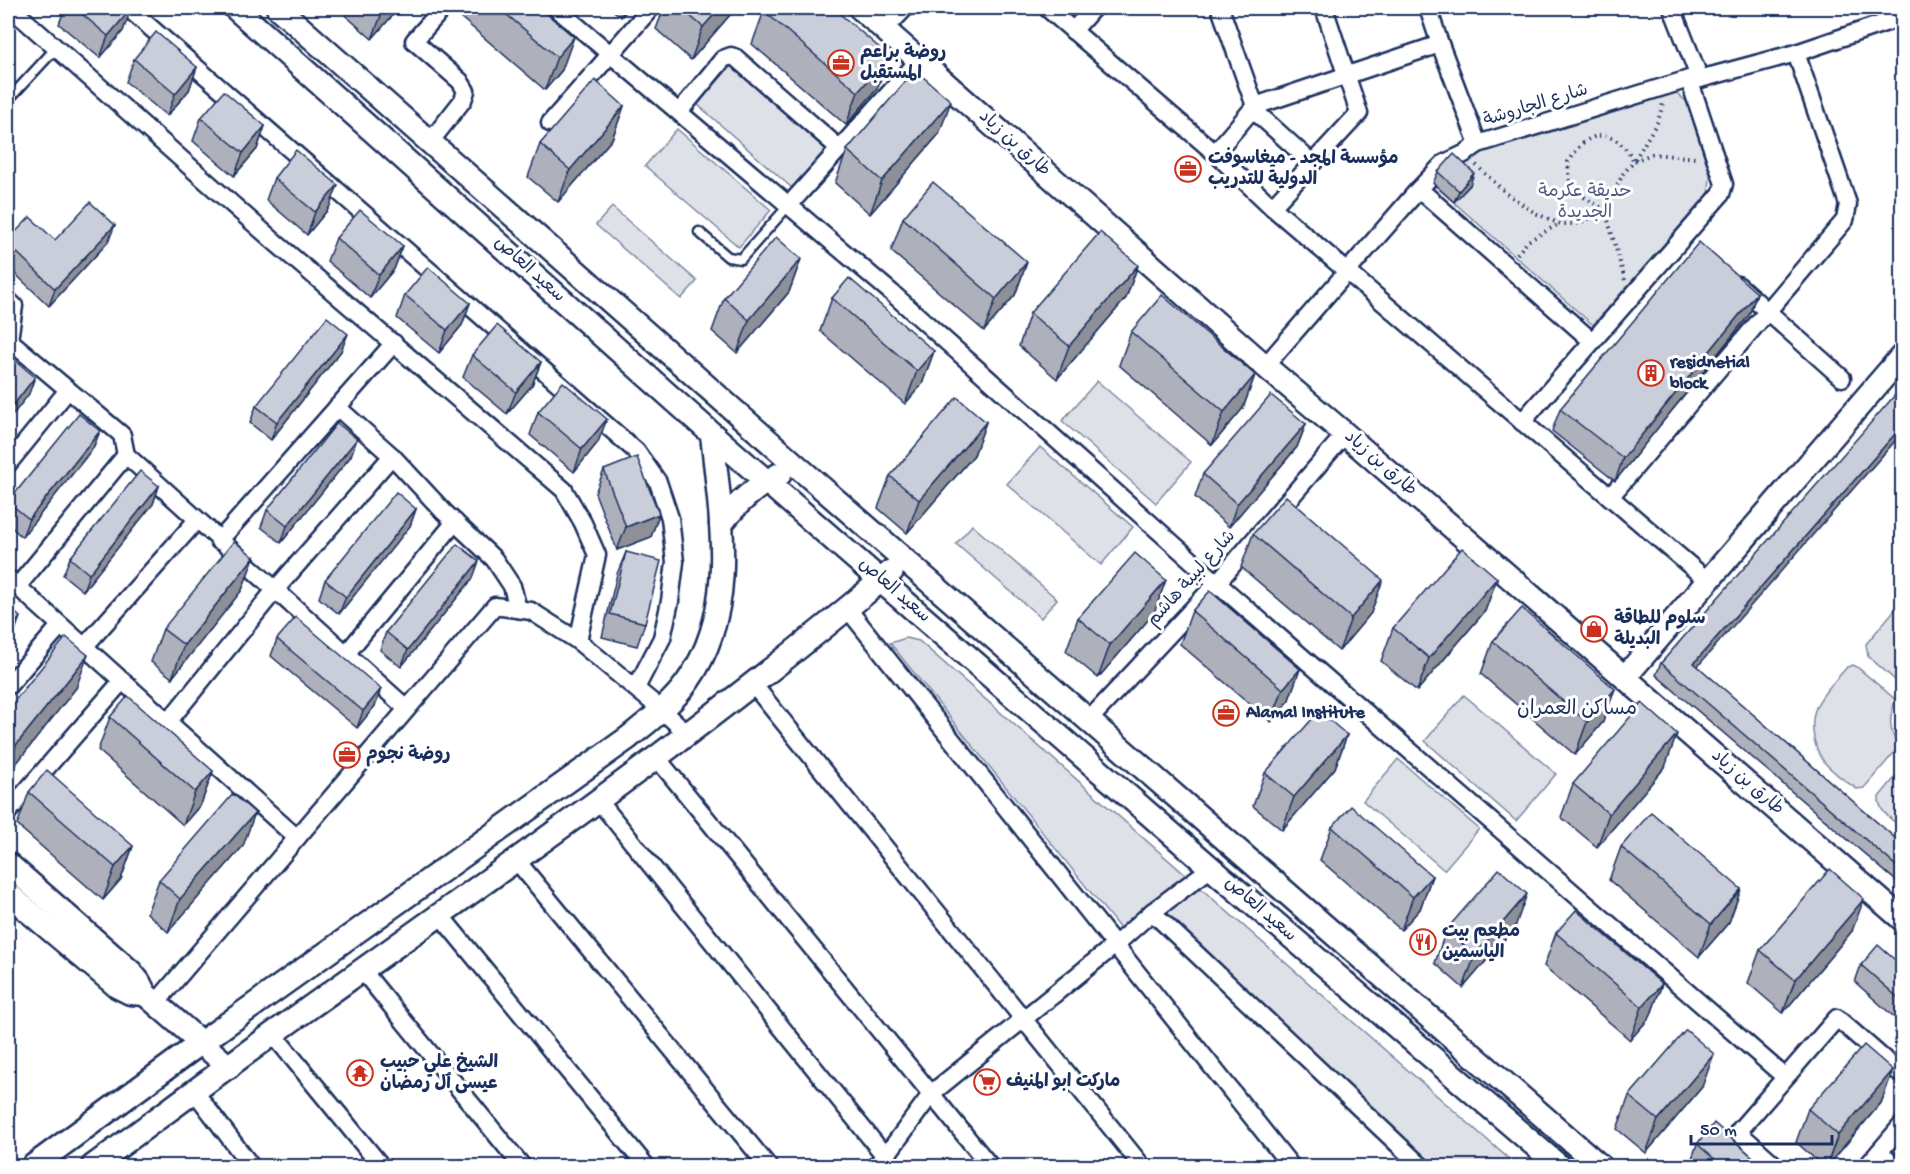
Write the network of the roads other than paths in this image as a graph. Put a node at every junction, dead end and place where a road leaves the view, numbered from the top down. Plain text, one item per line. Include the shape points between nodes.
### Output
1 (128, 8) edge
2 (235, 8) edge
3 (278, 8) edge
4 (443, 8) edge
5 (556, 8) edge
6 (651, 8) edge
7 (860, 8) edge
8 (905, 8) edge
9 (1047, 8) edge
10 (1093, 8) edge
11 (1220, 8) edge
12 (1324, 8) edge
13 (1428, 8) edge
14 (1672, 8) edge
15 (19, 10) edge
16 (1902, 16) edge
17 (885, 29) junction
18 (1073, 31) junction
19 (1440, 44) junction
20 (56, 48) junction
21 (1796, 53) junction
22 (612, 54) junction
23 (919, 60) junction
24 (1347, 75) junction
25 (1694, 79) junction
26 (8, 100) edge
27 (1255, 106) junction
28 (679, 112) junction
29 (550, 123) dead end
30 (430, 142) junction
31 (1478, 144) junction
32 (840, 149) junction
33 (1215, 153) junction
34 (1312, 163) junction
35 (1419, 189) junction
36 (789, 205) junction
37 (1272, 207) junction
38 (699, 232) dead end
39 (1347, 272) junction
40 (1725, 274) edge
41 (8, 300) edge
42 (1768, 312) junction
43 (8, 341) edge
44 (1592, 341) junction
45 (394, 344) junction
46 (1902, 356) edge
47 (1264, 366) junction
48 (1842, 378) dead end
49 (68, 390) junction
50 (337, 407) junction
51 (1522, 422) junction
52 (712, 434) junction
53 (1345, 434) junction
54 (126, 455) junction
55 (392, 456) junction
56 (8, 464) edge
57 (798, 467) junction
58 (766, 481) junction
59 (1610, 497) junction
60 (197, 520) junction
61 (455, 522) junction
62 (722, 524) junction
63 (219, 541) junction
64 (904, 560) junction
65 (881, 580) junction
66 (1707, 581) junction
67 (12, 583) edge
68 (1217, 583) junction
69 (275, 590) junction
70 (848, 608) junction
71 (518, 609) junction
72 (60, 626) junction
73 (578, 641) junction
74 (84, 647) junction
75 (346, 654) junction
76 (1625, 677) junction
77 (122, 681) junction
78 (752, 683) junction
79 (8, 686) edge
80 (636, 688) junction
81 (406, 708) junction
82 (663, 711) junction
83 (1088, 721) junction
84 (168, 722) junction
85 (688, 734) junction
86 (657, 758) junction
87 (599, 801) junction
88 (8, 812) edge
89 (297, 838) junction
90 (517, 861) junction
91 (8, 864) edge
92 (1211, 868) junction
93 (8, 894) edge
94 (1152, 912) junction
95 (440, 915) junction
96 (1902, 919) edge
97 (1115, 945) junction
98 (362, 970) junction
99 (150, 999) junction
100 (1024, 1019) junction
101 (273, 1034) junction
102 (202, 1042) junction
103 (229, 1066) junction
104 (1902, 1075) edge
105 (1785, 1077) junction
106 (195, 1092) junction
107 (932, 1093) junction
108 (1902, 1125) edge
109 (1879, 1152) junction
110 (884, 1163) edge
111 (95, 1166) edge
112 (33, 1167) edge
113 (251, 1167) edge
114 (381, 1167) edge
115 (522, 1167) edge
116 (646, 1167) edge
117 (768, 1167) edge
118 (990, 1167) edge
119 (1142, 1167) edge
120 (1291, 1167) edge
121 (1420, 1167) edge
122 (1559, 1167) edge
123 (1600, 1167) edge
124 (1776, 1167) edge
125 (1867, 1167) edge
126 (1895, 1167) edge

1 - 80 street via 636,451 658,482 670,518 675,562 662,638
2 - 52 main road, سعيد العاص
3 - 30 main road
4 - 30 street via 414,41 460,81 465,92 464,100
5 - 22 street
6 - 22 street
7 - 17 main road, طارق بن زياد
8 - 17 street
9 - 18 street
10 - 18 street
11 - 27 street
12 - 24 street
13 - 19 street
14 - 25 street
15 - 20 street
16 - 21 street, شارع الجاروشة
17 - 23 main road, طارق بن زياد
18 - 33 street
19 - 24 street
19 - 31 street
20 - 26 lane
20 - 45 street
21 - 25 street, شارع الجاروشة
21 - 42 street via 1848,204 1845,220
22 - 28 street
22 - 29 street
23 - 32 street
23 - 47 main road, طارق بن زياد
24 - 27 street
24 - 34 street via 1359,113
25 - 31 street, شارع الجاروشة
25 - 44 street via 1724,184 1687,241
27 - 33 street
27 - 34 street via 1258,114
28 - 32 street via 723,59 731,56
28 - 36 street
30 - 57 main road
31 - 35 street, شارع الجاروشة via 1443,164
32 - 36 street
33 - 37 street
34 - 37 street
35 - 39 street, شارع الجاروشة
35 - 44 street
36 - 38 lane via 741,259 728,256
36 - 68 street
37 - 39 street
39 - 47 street, شارع الجاروشة
39 - 51 street
40 - 42 street
41 - 43 street via 14,306
42 - 48 street
42 - 59 street
43 - 49 street
44 - 51 street
45 - 50 street
45 - 73 street via 564,490 597,555
46 - 66 main road
47 - 53 main road, طارق بن زياد
49 - 54 street via 122,435
49 - 56 street
50 - 55 street
50 - 63 street
51 - 59 street
52 - 58 main road, سعيد العاص
52 - 62 main road
53 - 68 street, شارع لبيبة هاشم
53 - 76 main road, طارق بن زياد
54 - 60 street
54 - 67 street
55 - 61 street
55 - 69 street
57 - 58 main road
57 - 64 main road
58 - 62 main road via 736,505
58 - 65 main road, سعيد العاص
59 - 66 street
60 - 63 street
60 - 74 street
61 - 71 street via 494,559 512,586
61 - 75 street
62 - 82 main road via 717,618 706,651
63 - 69 street
64 - 65 main road
64 - 83 main road
65 - 70 main road
65 - 92 main road, سعيد العاص
66 - 76 main road
67 - 72 street
68 - 83 street, شارع لبيبة هاشم
68 - 105 street
69 - 75 street
69 - 84 street
70 - 78 main road
70 - 97 street
71 - 73 street via 531,611
71 - 81 street via 495,606
72 - 74 street
72 - 79 street
73 - 80 street
74 - 77 street
75 - 81 street
76 - 96 main road, طارق بن زياد
77 - 84 street
77 - 88 street
78 - 85 main road
78 - 100 street
80 - 82 street
81 - 89 street
82 - 85 street
82 - 102 main road
83 - 123 main road
84 - 89 street
85 - 86 main road
86 - 87 main road
86 - 107 street
87 - 90 main road
87 - 110 street
89 - 99 street
90 - 95 main road
90 - 117 street
91 - 99 main road via 131,972
92 - 94 street
92 - 122 main road, سعيد العاص
93 - 99 main road via 118,987
94 - 97 street
94 - 121 street
95 - 98 main road
95 - 116 street
97 - 100 street
97 - 120 street
98 - 101 main road
98 - 115 street
99 - 102 main road
100 - 107 street
100 - 119 street
101 - 103 main road
101 - 114 street
102 - 103 main road
102 - 112 main road
103 - 106 main road
104 - 105 street via 1837,1018
105 - 124 street via 1738,1132
106 - 111 main road
106 - 113 street
107 - 110 street
107 - 118 street
108 - 109 street
109 - 125 street
109 - 126 street

